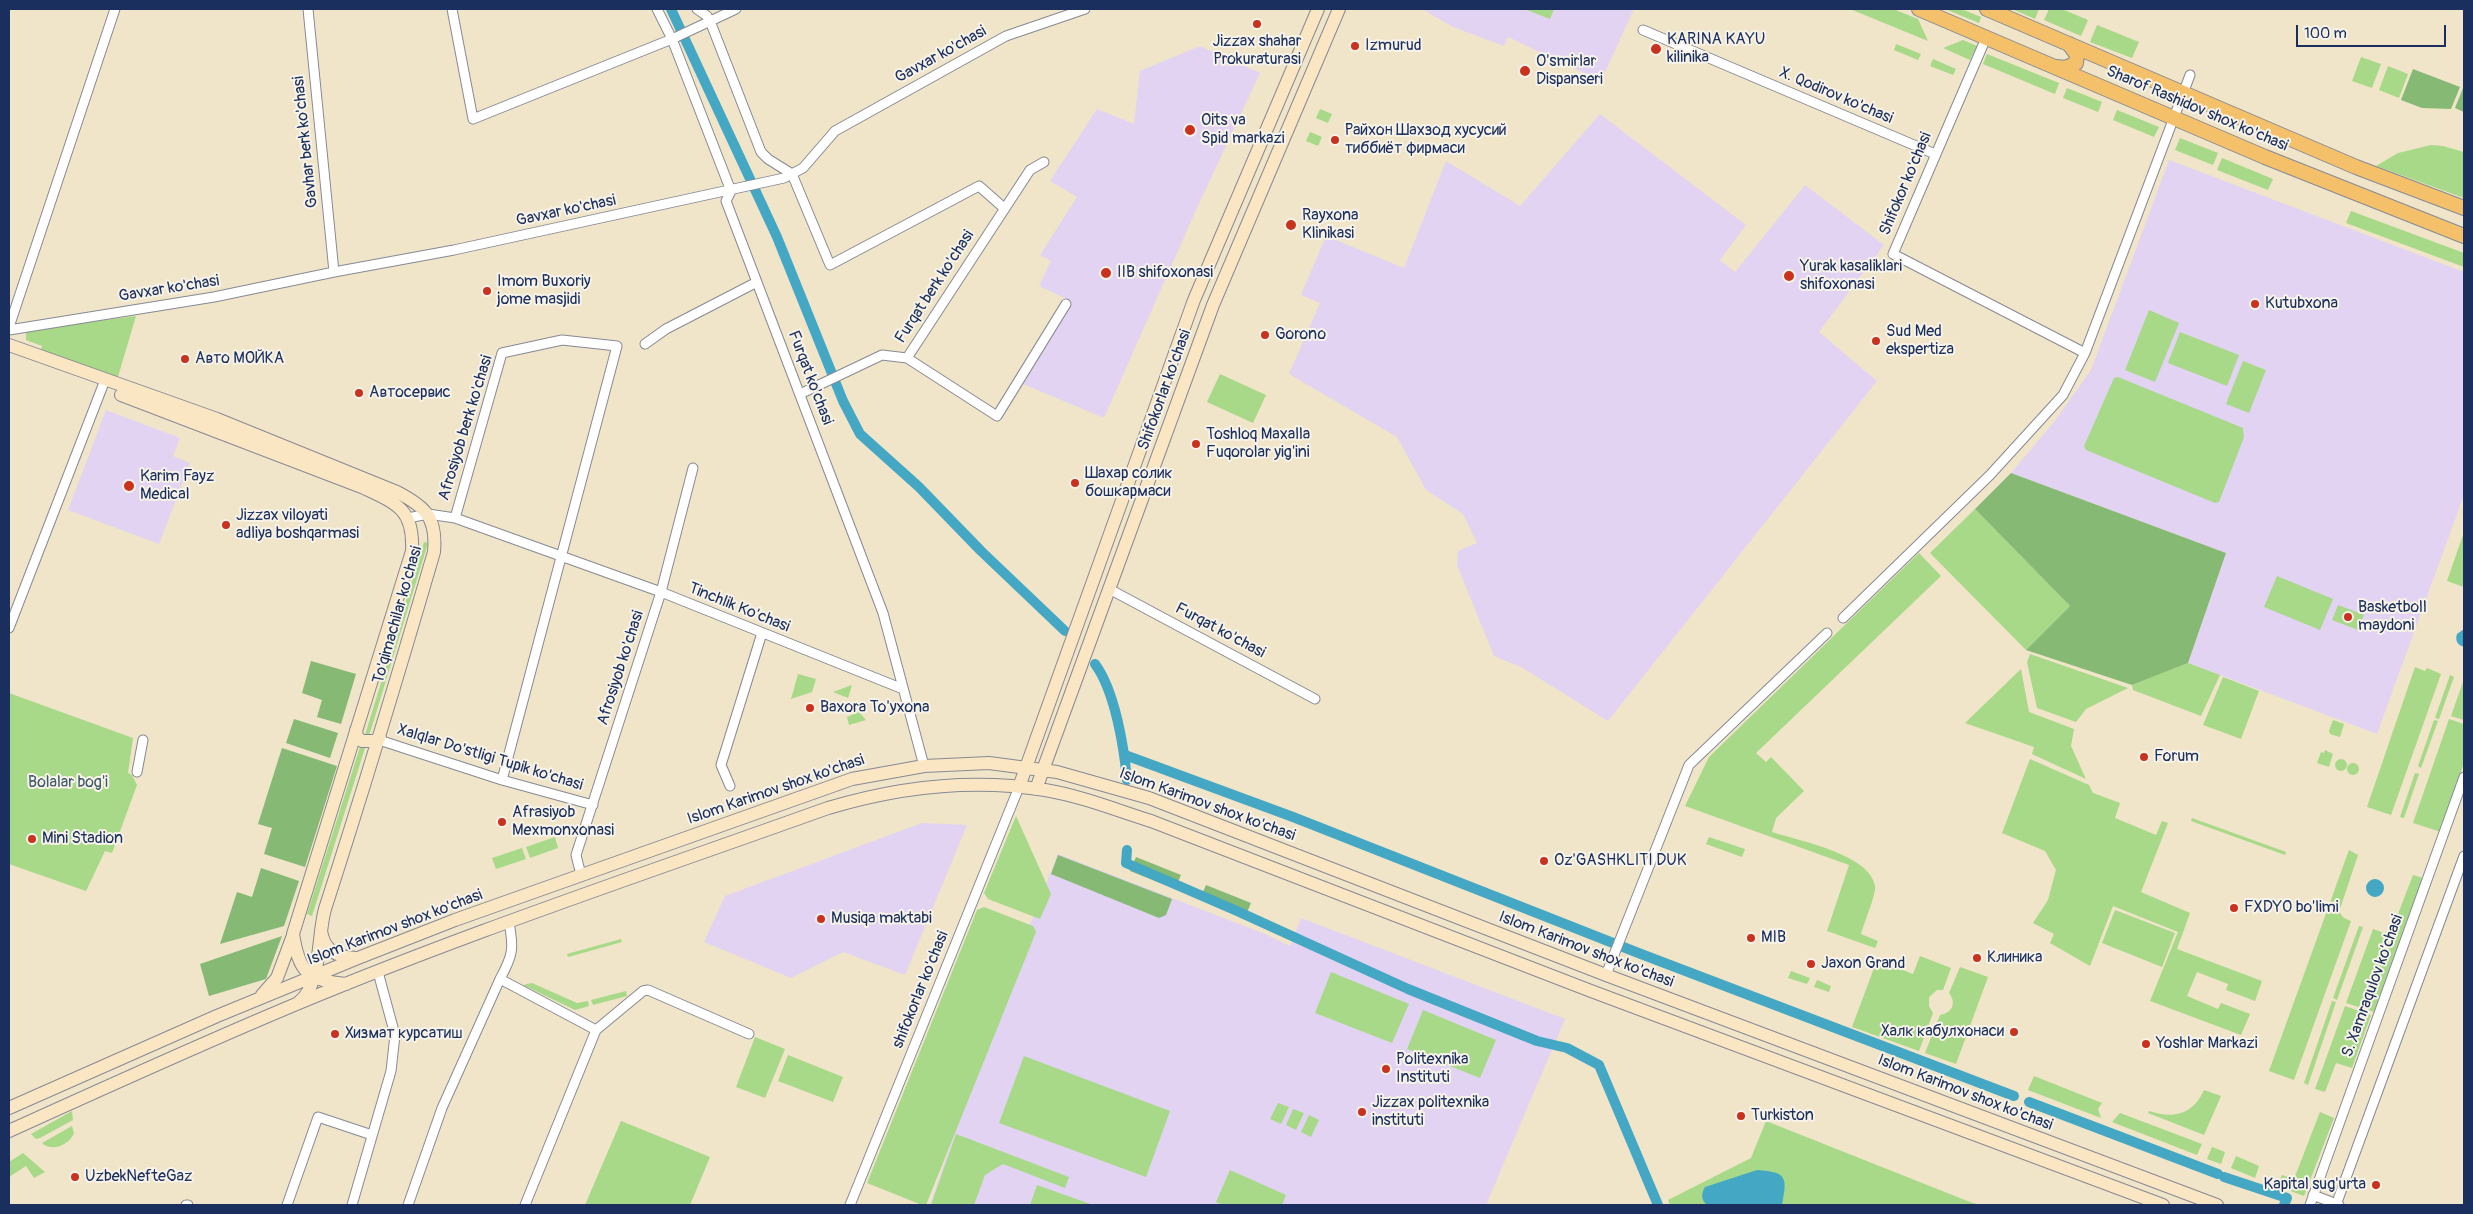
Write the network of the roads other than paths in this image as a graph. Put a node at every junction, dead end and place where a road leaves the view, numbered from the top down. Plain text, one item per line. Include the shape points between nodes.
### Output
1 (116, 9) edge
2 (308, 9) edge
3 (452, 9) edge
4 (657, 9) edge
5 (697, 9) edge
6 (736, 9) edge
7 (1085, 9) edge
8 (1318, 9) edge
9 (1339, 9) edge
10 (1919, 9) edge
11 (1987, 9) edge
12 (2003, 12) edge
13 (710, 21) junction
14 (1643, 30) dead end
15 (1986, 38) junction
16 (672, 39) junction
17 (2069, 44) junction
18 (2053, 66) junction
19 (2190, 75) dead end
20 (2183, 93) junction
21 (2173, 118) junction
22 (1935, 154) junction
23 (1044, 162) dead end
24 (792, 174) junction
25 (731, 191) junction
26 (1004, 208) junction
27 (2464, 208) edge
28 (2464, 236) edge
29 (334, 272) junction
30 (757, 282) junction
31 (1066, 304) dead end
32 (9, 328) edge
33 (645, 344) dead end
34 (9, 345) edge
35 (9, 352) edge
36 (2085, 353) junction
37 (907, 358) junction
38 (103, 384) junction
39 (800, 394) junction
40 (693, 468) dead end
41 (428, 514) junction
42 (408, 518) junction
43 (454, 518) junction
44 (563, 557) junction
45 (1110, 590) junction
46 (661, 592) junction
47 (1843, 618) dead end
48 (9, 628) edge
49 (1827, 632) dead end
50 (762, 634) junction
51 (903, 689) junction
52 (1315, 699) dead end
53 (356, 730) junction
54 (379, 738) junction
55 (143, 740) dead end
56 (924, 766) junction
57 (1028, 767) junction
58 (1043, 770) junction
59 (137, 772) dead end
60 (2464, 777) edge
61 (502, 780) junction
62 (730, 786) dead end
63 (1019, 787) junction
64 (1036, 789) junction
65 (593, 805) junction
66 (2464, 856) edge
67 (581, 875) junction
68 (510, 922) junction
69 (320, 925) junction
70 (293, 934) junction
71 (358, 958) junction
72 (378, 972) junction
73 (1606, 975) junction
74 (314, 976) junction
75 (500, 979) junction
76 (348, 984) junction
77 (255, 1001) junction
78 (295, 1005) junction
79 (596, 1030) junction
80 (749, 1034) dead end
81 (9, 1108) edge
82 (9, 1131) edge
83 (372, 1135) junction
84 (2313, 1195) junction
85 (287, 1205) edge
86 (352, 1205) edge
87 (408, 1205) edge
88 (525, 1205) edge
89 (850, 1205) edge
90 (2163, 1205) edge
91 (2216, 1205) edge
92 (2310, 1205) edge
93 (2337, 1205) edge

1 - 32 street
2 - 29 street, Gavhar berk ko'chasi
3 - 16 street via 473,119
4 - 16 street, Furqat ko'chasi
5 - 13 street
6 - 13 street
7 - 24 street, Gavxar ko'chasi via 1006,36 835,131 803,168
8 - 57 main road, Shifokorlar ko'chasi via 1194,300
9 - 45 main road, Shifokorlar ko'chasi via 1213,305
10 - 15 main road, Sharof Rashidov shox ko'chasi
11 - 12 main road, Sharof Rashidov shox ko'chasi
12 - 17 main road, Sharof Rashidov shox ko'chasi
13 - 16 street
13 - 24 street via 761,152
14 - 22 street, X. Qodirov ko'chasi
15 - 18 main road, Sharof Rashidov shox ko'chasi
15 - 22 street, Shifokor ko'chasi
16 - 25 street, Furqat ko'chasi
17 - 18 main road via 2077,55 2076,62 2066,68
17 - 20 main road, Sharof Rashidov shox ko'chasi
18 - 21 main road, Sharof Rashidov shox ko'chasi
19 - 20 street
20 - 21 street
20 - 27 main road, Sharof Rashidov shox ko'chasi via 2356,167
21 - 28 main road, Sharof Rashidov shox ko'chasi
21 - 36 street
22 - 36 street, Shifokor ko'chasi via 1893,254
23 - 26 street, Furqat berk ko'chasi via 1030,170
24 - 25 street, Gavxar ko'chasi
24 - 26 street via 830,265 979,186
25 - 29 street, Gavxar ko'chasi
25 - 30 street, Furqat ko'chasi via 726,201
26 - 37 street, Furqat berk ko'chasi
29 - 32 street, Gavxar ko'chasi via 214,297
30 - 33 street via 666,329
30 - 39 street, Furqat ko'chasi
31 - 37 street, Furqat berk ko'chasi via 998,416
34 - 38 main road
35 - 38 main road
36 - 47 street via 2062,395 1990,474
37 - 39 street via 882,355
38 - 41 main road via 217,419 397,492
38 - 42 main road via 364,488 391,500
38 - 48 street
39 - 51 street, Furqat ko'chasi via 883,613
40 - 46 street, Afrosiyob ko'chasi
41 - 42 street
41 - 43 street
41 - 54 main road, To'qimachilar ko'chasi via 435,536 434,552
42 - 53 main road, To'qimachilar ko'chasi via 413,536 412,551
43 - 44 street, Afrosiyob berk ko'chasi
43 - 44 street, Afrosiyob berk ko'chasi via 502,353 562,340 617,346
44 - 46 street, Tinchlik Ko'chasi
44 - 61 street, Afrosiyob berk ko'chasi
45 - 52 street, Furqat ko'chasi
45 - 58 main road, Shifokorlar ko'chasi
46 - 50 street, Tinchlik Ko'chasi
46 - 65 street, Afrosiyob ko'chasi
49 - 73 street via 1690,765
50 - 51 street, Tinchlik Ko'chasi
50 - 62 street via 721,764
51 - 56 street, Furqat ko'chasi
53 - 54 main road via 362,741 369,743
53 - 70 main road, To'qimachilar ko'chasi
54 - 61 street, Xalqlar Do'stligi Tupik ko'chasi
54 - 69 main road, To'qimachilar ko'chasi
55 - 59 street
56 - 57 main road, Islom Karimov shox ko'chasi via 989,763
56 - 67 main road, Islom Karimov shox ko'chasi via 852,779
57 - 58 main road, Islom Karimov shox ko'chasi
57 - 63 main road, Shifokorlar ko'chasi
58 - 64 main road, Shifokorlar ko'chasi
58 - 73 main road, Islom Karimov shox ko'chasi via 1149,798 1188,812
60 - 84 street, S. Xamraqulov ko'chasi
61 - 65 street, Xalqlar Do'stligi Tupik ko'chasi
63 - 64 main road, Islom Karimov shox ko'chasi
63 - 68 main road, Islom Karimov shox ko'chasi via 926,786 872,795
63 - 89 street, shifokorlar ko'chasi
64 - 90 main road, Islom Karimov shox ko'chasi via 1078,798 1151,821 1590,991
65 - 67 street, Afrosiyob ko'chasi via 576,855
66 - 93 street
67 - 71 main road, Islom Karimov shox ko'chasi
68 - 72 main road, Islom Karimov shox ko'chasi
68 - 75 street via 514,948
69 - 71 main road via 322,939 334,954
69 - 74 main road, To'qimachilar ko'chasi
70 - 74 main road via 300,964
70 - 77 main road, To'qimachilar ko'chasi via 277,978
71 - 74 main road, Islom Karimov shox ko'chasi
72 - 76 main road, Islom Karimov shox ko'chasi
72 - 83 street via 394,1035 391,1071
73 - 91 main road, Islom Karimov shox ko'chasi
74 - 76 main road
74 - 77 main road, Islom Karimov shox ko'chasi
74 - 78 main road, To'qimachilar ko'chasi via 308,994
75 - 79 street
75 - 87 street via 442,1108
76 - 78 main road, Islom Karimov shox ko'chasi
77 - 81 main road, Islom Karimov shox ko'chasi
78 - 82 main road, Islom Karimov shox ko'chasi
79 - 80 street via 648,990
79 - 88 street
83 - 85 street via 318,1117
83 - 86 street
84 - 92 street, S. Xamraqulov ko'chasi
84 - 93 street

